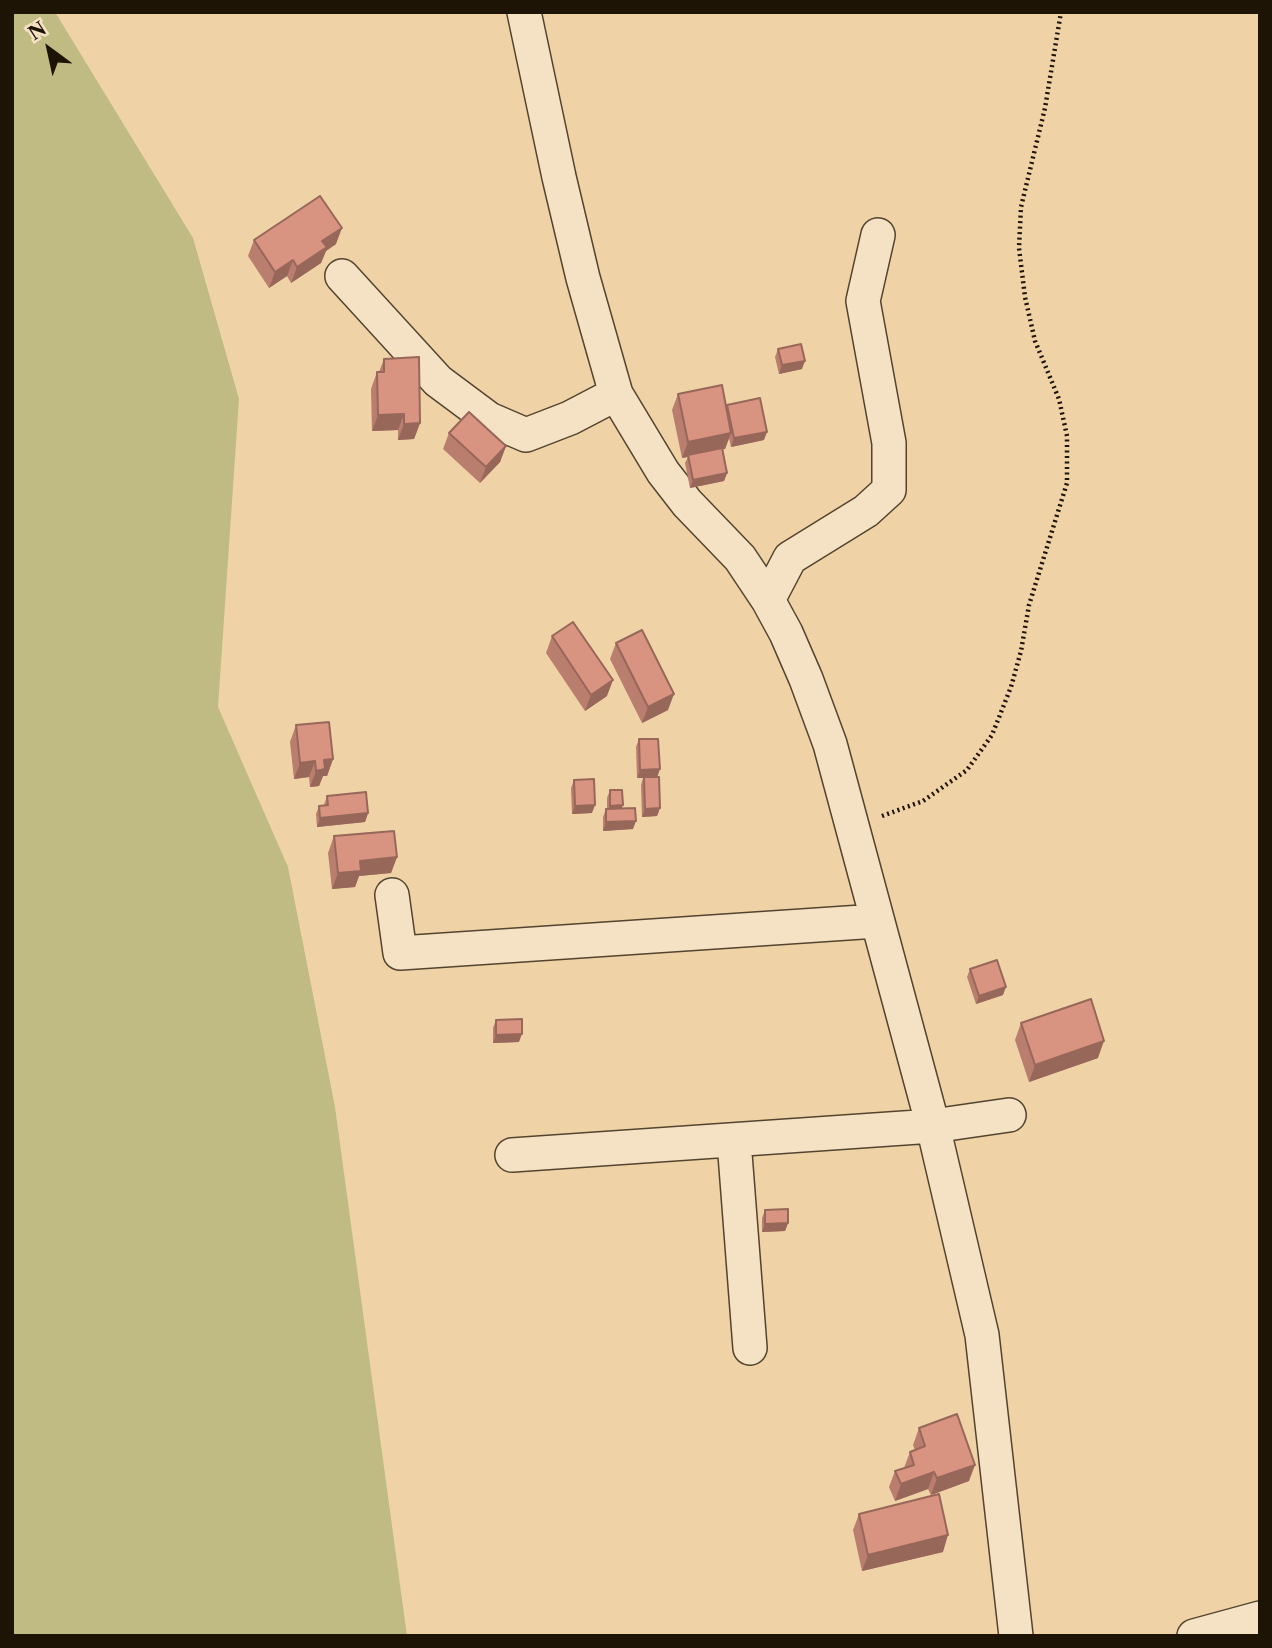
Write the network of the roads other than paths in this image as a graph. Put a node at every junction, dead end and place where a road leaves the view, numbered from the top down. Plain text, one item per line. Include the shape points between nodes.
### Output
1 (524, 12) edge
2 (878, 235) dead end
3 (342, 276) dead end
4 (616, 394) junction
5 (768, 600) junction
6 (392, 895) dead end
7 (877, 921) junction
8 (1009, 1115) dead end
9 (933, 1126) junction
10 (734, 1141) junction
11 (512, 1155) dead end
12 (750, 1348) dead end
13 (1260, 1618) edge
14 (1016, 1636) edge
15 (1194, 1636) edge

1 - 4 street via 583,278
2 - 5 street via 863,301 889,443 889,490 866,511 790,558
3 - 4 street via 438,381 489,419 526,435
4 - 5 street via 663,472 740,558
5 - 7 street via 806,679 830,744
6 - 7 street via 400,953
7 - 9 street
8 - 9 street
9 - 10 street
9 - 14 street via 982,1335
10 - 11 street
10 - 12 street
13 - 15 street

